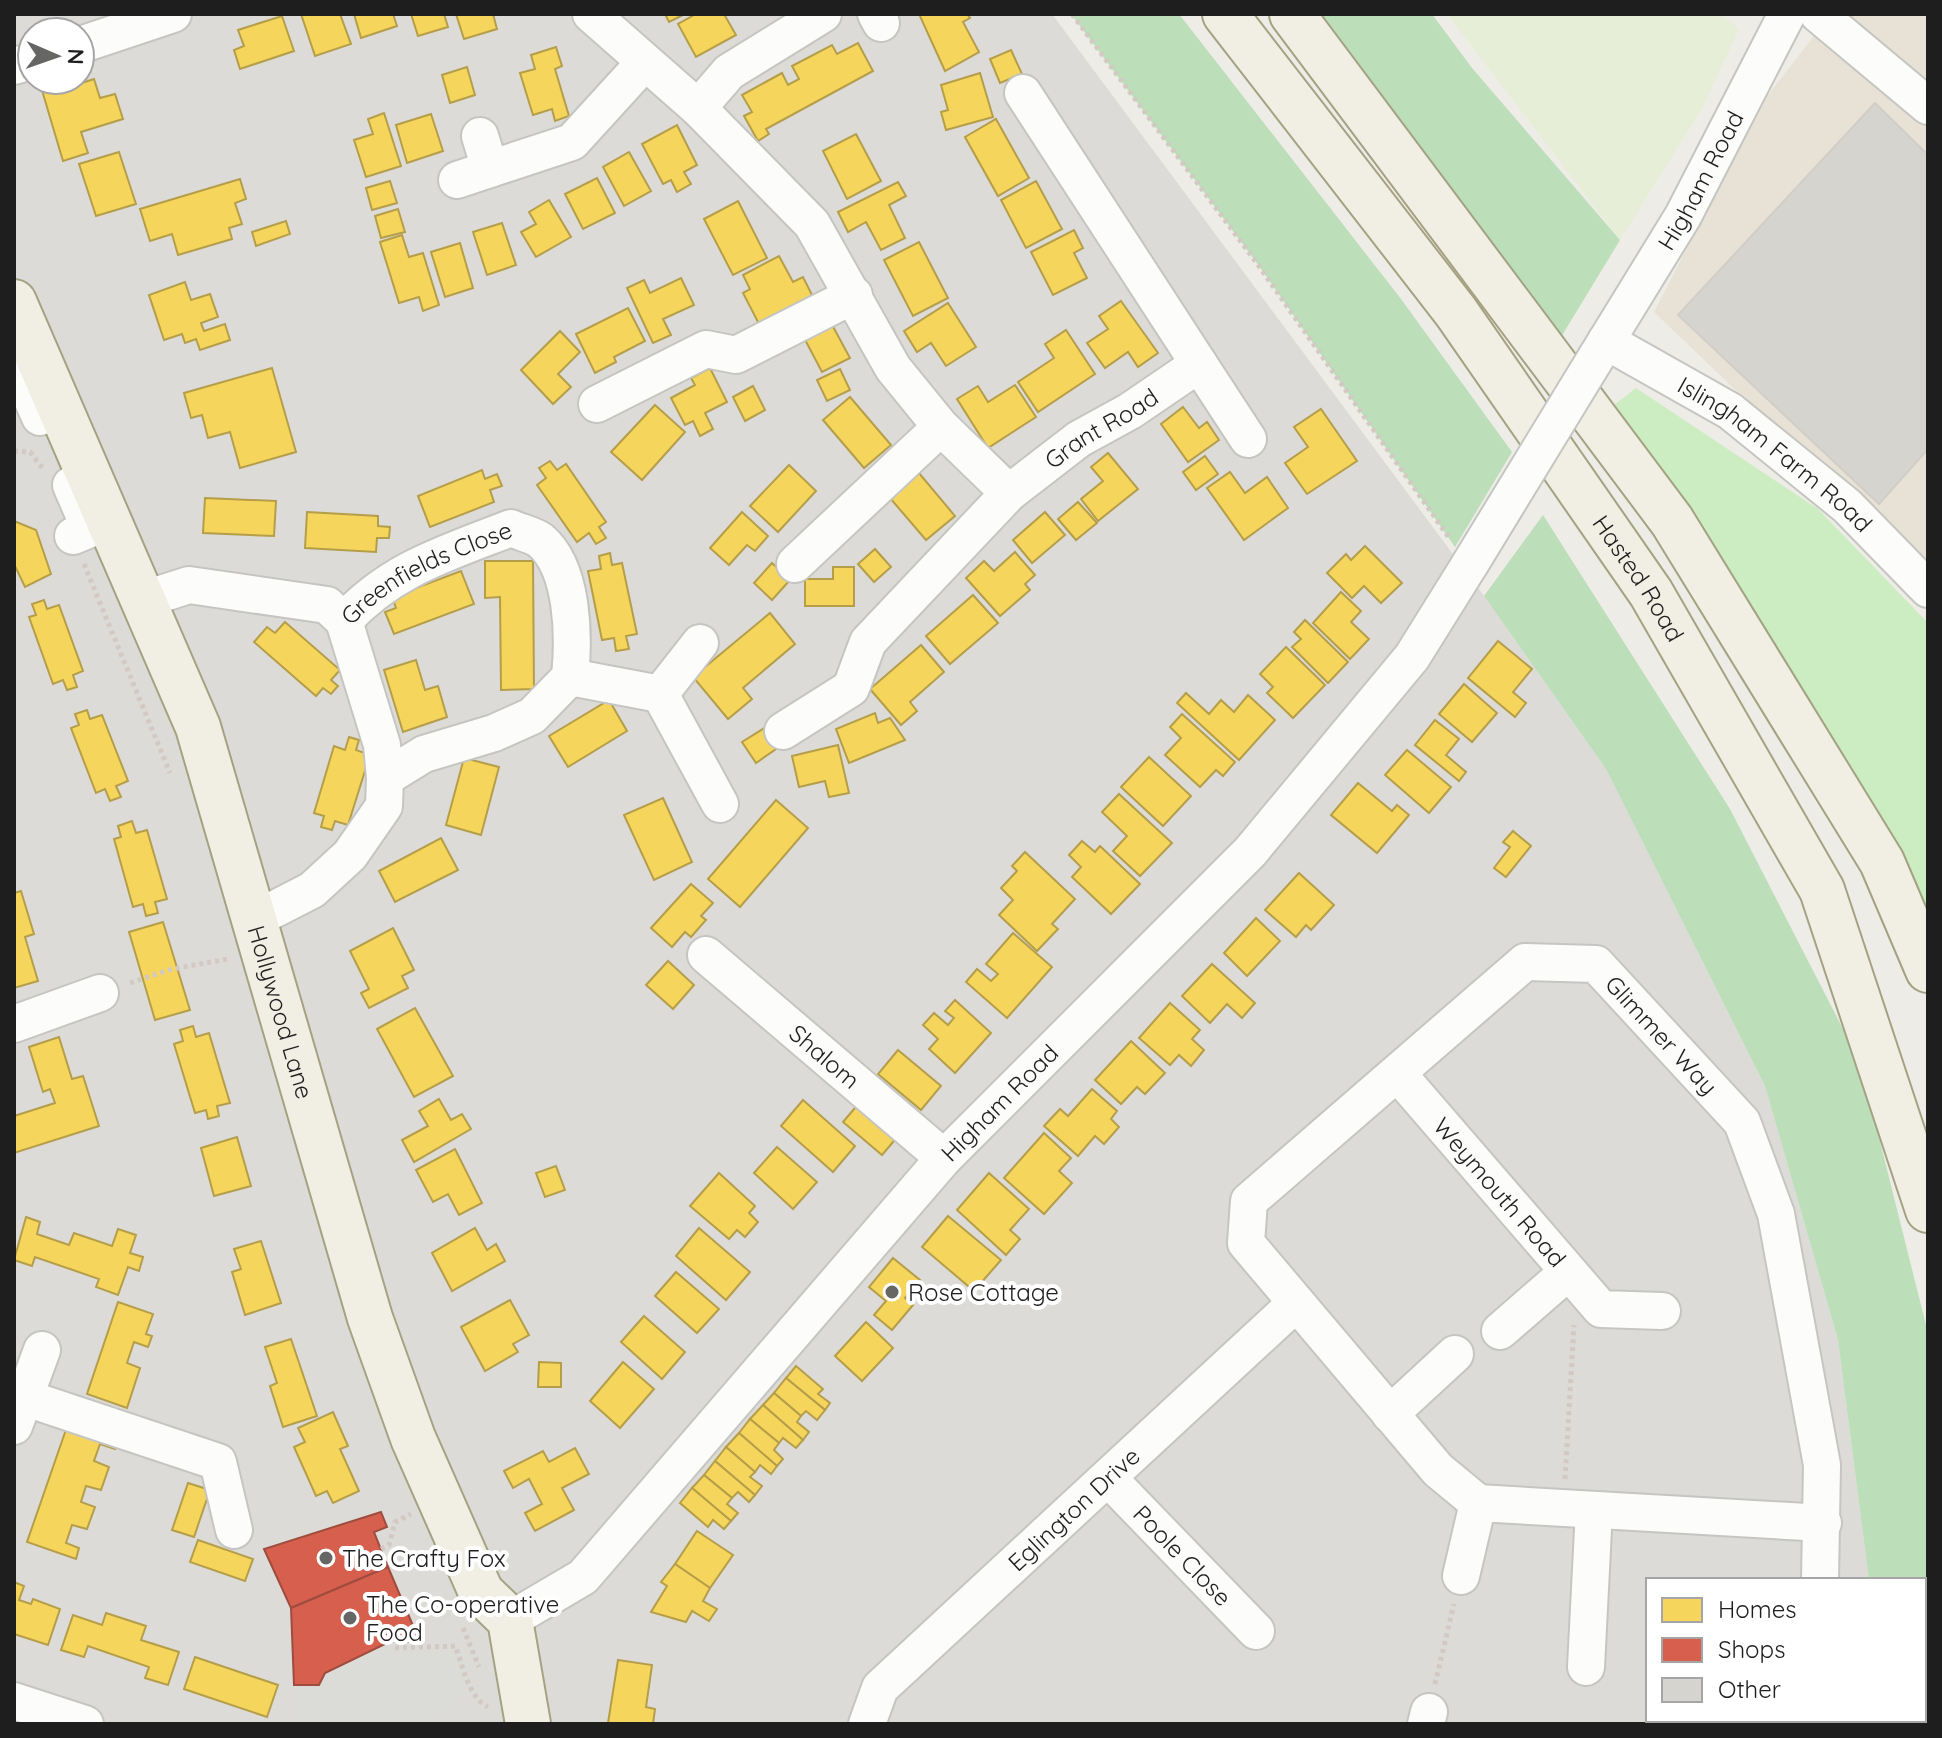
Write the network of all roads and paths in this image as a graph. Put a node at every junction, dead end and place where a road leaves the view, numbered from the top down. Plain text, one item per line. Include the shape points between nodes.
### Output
1 (173, 14) edge
2 (591, 14) edge
3 (823, 14) edge
4 (1072, 14) edge
5 (1225, 14) edge
6 (1292, 14) edge
7 (1787, 14) edge
8 (1818, 14) edge
9 (96, 40) edge
10 (644, 63) junction
11 (1023, 93) dead end
12 (1928, 106) edge
13 (698, 108) junction
14 (476, 162) dead end
15 (854, 295) junction
16 (14, 302) edge
17 (1602, 348) junction
18 (14, 358) edge
19 (1199, 364) junction
20 (597, 404) dead end
21 (40, 419) edge
22 (941, 427) junction
23 (1248, 439) dead end
24 (1009, 493) junction
25 (73, 536) dead end
26 (795, 564) dead end
27 (1470, 565) junction
28 (1928, 589) edge
29 (145, 599) junction
30 (344, 621) junction
31 (700, 643) dead end
32 (570, 677) junction
33 (660, 694) junction
34 (783, 731) dead end
35 (385, 778) junction
36 (720, 804) dead end
37 (256, 934) junction
38 (706, 955) dead end
39 (1928, 970) edge
40 (100, 993) joint
41 (14, 1024) edge
42 (1398, 1074) junction
43 (944, 1158) junction
44 (1928, 1210) edge
45 (1572, 1276) junction
46 (1295, 1304) junction
47 (1662, 1311) dead end
48 (1500, 1331) dead end
49 (42, 1350) dead end
50 (1455, 1354) dead end
51 (19, 1411) edge
52 (1390, 1414) junction
53 (1109, 1479) junction
54 (1478, 1503) junction
55 (1578, 1509) junction
56 (411, 1514) dead end
57 (1823, 1523) junction
58 (234, 1530) dead end
59 (381, 1549) dead end
60 (1461, 1576) joint
61 (1820, 1578) edge
62 (459, 1620) dead end
63 (510, 1620) junction
64 (1256, 1631) dead end
65 (395, 1648) dead end
66 (1586, 1667) dead end
67 (480, 1670) dead end
68 (487, 1695) dead end
69 (14, 1701) edge
70 (502, 1715) edge
71 (1427, 1718) edge
72 (85, 1724) edge
73 (867, 1724) edge

1 - 9 street
2 - 10 street
3 - 13 street via 729,72
4 - 27 path
5 - 44 main road, Hasted Road via 1456,312 1651,593 1822,890
6 - 39 main road via 1672,521 1882,862
7 - 17 street, Higham Road via 1683,216
8 - 12 street
10 - 13 street
10 - 14 street via 572,142
11 - 19 street
13 - 15 street via 812,224
15 - 20 street via 736,355 706,349
15 - 22 street via 893,368
16 - 21 main road, Hollywood Lane
17 - 27 street, Higham Road, bridge
17 - 28 street, Islingham Farm Road via 1730,411 1847,506
18 - 21 street
19 - 23 street
19 - 24 street, Grant Road via 1079,439
21 - 25 street via 90,529
21 - 29 main road, Hollywood Lane
22 - 24 street
22 - 26 street
24 - 34 street, Grant Road via 868,642 851,688
27 - 43 street, Higham Road via 1412,657 1250,852
29 - 30 street, Greenfields Close via 189,585 327,605
29 - 37 main road, Hollywood Lane via 198,727
30 - 32 street, Greenfields Close via 404,570 511,528 540,540 558,567 573,622
30 - 35 street via 382,745
31 - 33 street
32 - 33 street
32 - 35 street via 532,716 424,754
33 - 36 street
35 - 37 street via 384,806 350,855 312,890 273,910
37 - 40 path
37 - 63 main road, Hollywood Lane via 370,1318 413,1438 481,1592
38 - 43 street, Shalom
40 - 41 street
42 - 45 street, Weymouth Road
42 - 46 street, Glimmer Way via 1249,1201 1246,1243
42 - 57 street, Glimmer Way via 1525,962 1596,964 1742,1122 1776,1214 1822,1465
43 - 63 street, Higham Road via 583,1577
45 - 47 street, Weymouth Road via 1601,1309
45 - 48 street
45 - 55 path
46 - 52 street, Glimmer Way
46 - 53 street, Eglington Drive
49 - 51 street
50 - 52 street
51 - 58 street via 218,1462
52 - 54 street, Glimmer Way via 1438,1470
53 - 64 street, Poole Close
53 - 73 street, Eglington Drive via 880,1688
54 - 55 street
54 - 60 street
55 - 57 street
55 - 66 street
56 - 59 path via 395,1522 389,1545
57 - 61 street, Glimmer Way
60 - 71 path
62 - 67 path
63 - 70 main road
65 - 70 path via 455,1646 482,1704
68 - 70 path
69 - 72 street

